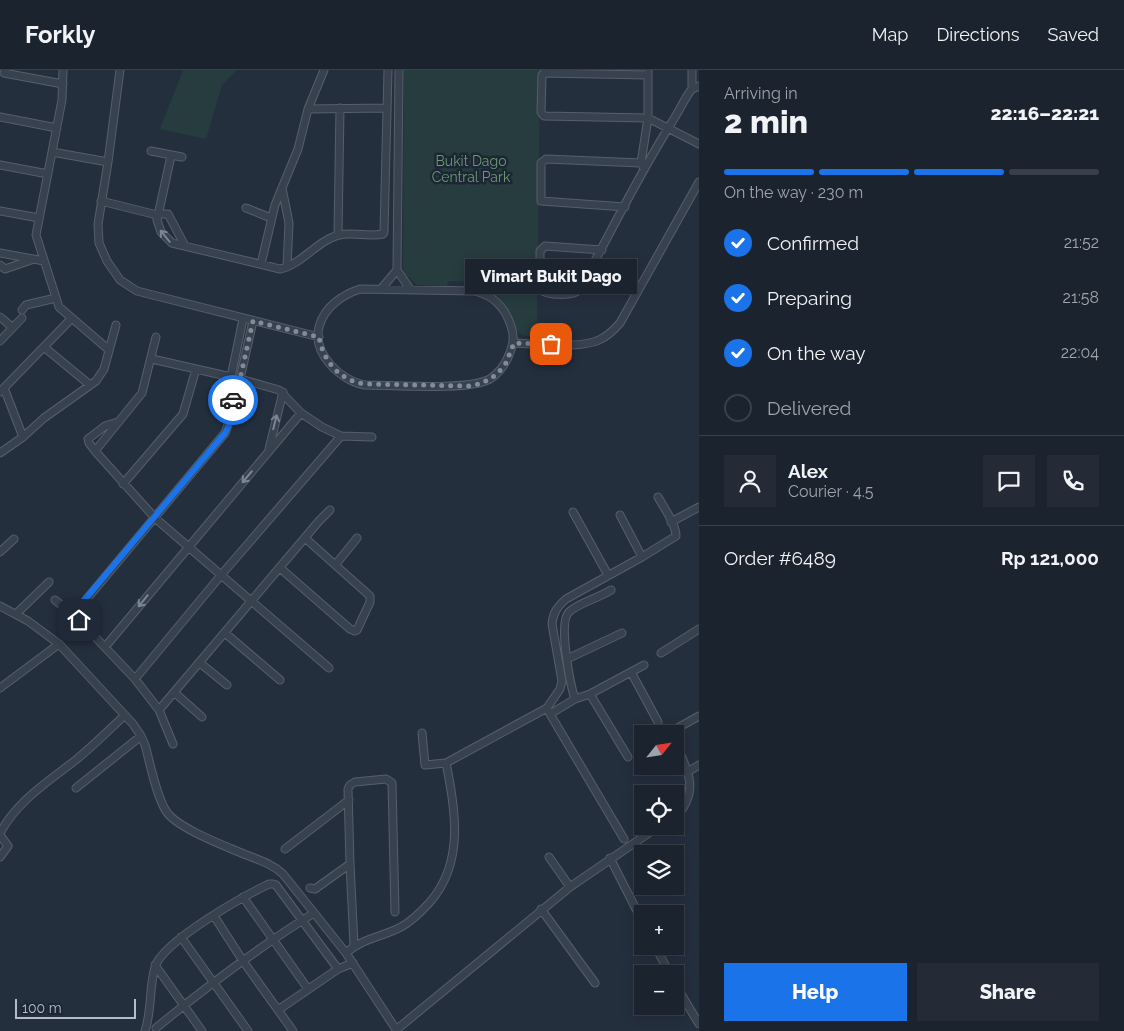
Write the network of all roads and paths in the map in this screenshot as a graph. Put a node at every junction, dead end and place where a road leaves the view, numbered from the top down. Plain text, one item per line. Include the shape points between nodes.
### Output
1 (63, 70) edge
2 (120, 70) edge
3 (324, 70) edge
4 (388, 70) edge
5 (399, 70) edge
6 (692, 70) edge
7 (648, 72) edge
8 (3, 74) edge
9 (63, 84) junction
10 (696, 88) edge
11 (340, 108) junction
12 (387, 108) junction
13 (308, 110) junction
14 (0, 117) edge
15 (648, 118) junction
16 (57, 128) junction
17 (669, 128) junction
18 (699, 144) edge
19 (151, 151) dead end
20 (52, 152) junction
21 (171, 156) junction
22 (182, 157) dead end
23 (108, 162) junction
24 (0, 165) edge
25 (643, 166) junction
26 (48, 174) junction
27 (699, 182) edge
28 (282, 188) junction
29 (101, 202) junction
30 (625, 207) junction
31 (246, 208) dead end
32 (0, 211) edge
33 (158, 214) junction
34 (39, 218) junction
35 (271, 218) junction
36 (338, 235) junction
37 (185, 246) junction
38 (602, 250) junction
39 (0, 253) edge
40 (34, 259) junction
41 (44, 261) junction
42 (261, 264) junction
43 (0, 265) edge
44 (287, 267) junction
45 (397, 270) junction
46 (381, 289) junction
47 (410, 290) junction
48 (56, 298) junction
49 (22, 310) dead end
50 (0, 317) edge
51 (22, 318) dead end
52 (72, 318) junction
53 (243, 318) junction
54 (253, 321) junction
55 (116, 325) dead end
56 (12, 328) junction
57 (156, 337) dead end
58 (319, 337) junction
59 (0, 341) edge
60 (514, 343) junction
61 (44, 347) junction
62 (109, 350) junction
63 (152, 358) junction
64 (196, 369) junction
65 (231, 376) junction
66 (240, 379) junction
67 (90, 385) junction
68 (236, 386) junction
69 (2, 390) edge
70 (283, 392) junction
71 (301, 413) junction
72 (118, 422) junction
73 (341, 436) junction
74 (23, 437) junction
75 (372, 437) dead end
76 (95, 451) junction
77 (268, 452) junction
78 (0, 453) edge
79 (123, 484) junction
80 (658, 497) dead end
81 (699, 507) edge
82 (330, 510) dead end
83 (573, 512) dead end
84 (620, 516) dead end
85 (155, 518) junction
86 (671, 522) junction
87 (305, 538) junction
88 (357, 538) dead end
89 (14, 539) dead end
90 (188, 545) junction
91 (0, 552) edge
92 (642, 557) junction
93 (336, 564) junction
94 (280, 568) junction
95 (222, 574) junction
96 (608, 576) junction
97 (48, 582) dead end
98 (611, 590) dead end
99 (55, 600) dead end
100 (253, 601) junction
101 (0, 606) edge
102 (77, 609) junction
103 (16, 614) junction
104 (699, 629) edge
105 (225, 633) junction
106 (622, 634) dead end
107 (59, 644) junction
108 (105, 648) junction
109 (661, 653) dead end
110 (567, 658) junction
111 (200, 663) junction
112 (644, 665) dead end
113 (329, 668) dead end
114 (631, 672) junction
115 (135, 679) junction
116 (280, 680) dead end
117 (226, 685) dead end
118 (0, 688) edge
119 (175, 693) junction
120 (590, 694) junction
121 (575, 699) junction
122 (159, 710) junction
123 (548, 711) junction
124 (126, 715) junction
125 (699, 716) edge
126 (202, 717) dead end
127 (658, 722) dead end
128 (683, 725) edge
129 (422, 733) dead end
130 (141, 736) junction
131 (172, 744) dead end
132 (628, 757) dead end
133 (684, 761) edge
134 (446, 764) junction
135 (699, 765) edge
136 (689, 771) junction
137 (76, 788) dead end
138 (696, 794) edge
139 (349, 800) junction
140 (684, 811) edge
141 (0, 834) edge
142 (645, 835) edge
143 (624, 839) dead end
144 (285, 849) dead end
145 (0, 856) edge
146 (549, 856) dead end
147 (610, 858) junction
148 (350, 864) junction
149 (570, 886) junction
150 (310, 888) dead end
151 (243, 897) junction
152 (634, 905) edge
153 (541, 909) junction
154 (395, 912) dead end
155 (314, 913) junction
156 (214, 916) junction
157 (302, 920) junction
158 (181, 937) junction
159 (273, 940) junction
160 (354, 945) junction
161 (346, 953) junction
162 (243, 961) junction
163 (353, 963) junction
164 (155, 965) junction
165 (338, 969) junction
166 (213, 983) junction
167 (595, 983) dead end
168 (308, 990) junction
169 (684, 999) edge
170 (183, 1006) junction
171 (278, 1010) junction
172 (149, 1020) junction
173 (699, 1024) edge
174 (157, 1030) edge
175 (396, 1030) edge
176 (145, 1031) edge
177 (202, 1031) edge
178 (248, 1031) edge
179 (293, 1031) edge

1 - 9 street
2 - 23 street
3 - 13 street
4 - 12 street
5 - 45 street
6 - 10 street
7 - 15 street
7 - 15 street via 544,73 541,112 544,116
8 - 9 street
9 - 16 street
10 - 17 street
11 - 12 street
11 - 13 street
11 - 36 street
12 - 36 street via 384,232 380,235
13 - 28 street via 298,149
14 - 16 street
15 - 17 street
15 - 25 street
16 - 20 street
17 - 18 street
17 - 25 street
19 - 21 street
20 - 23 street
20 - 26 street
21 - 22 street
21 - 33 street
23 - 29 street
24 - 26 street
25 - 30 street
25 - 30 street via 546,159 541,163 541,201
26 - 34 street
27 - 60 street via 620,323 609,334 584,344
28 - 35 street
28 - 44 street via 289,223
29 - 33 street
29 - 53 street via 100,243 107,262 120,280 137,291
30 - 38 street
31 - 35 street
32 - 34 street
33 - 37 street via 168,214
37 -> 33 street via 167,240 161,232
34 - 41 street via 36,235
35 - 42 street
36 - 44 street
37 - 42 street
38 - 38 street via 578,292 545,293 540,289 540,251 545,246
39 - 40 street
40 - 41 street
40 - 43 street via 5,269
41 - 48 street
42 - 44 street via 280,269
45 - 46 street
45 - 47 street
46 - 47 street
46 - 58 street via 360,288 339,298 323,318
47 - 60 street via 486,294 496,300 508,317
48 - 49 street via 26,305
48 - 52 street via 59,308
50 - 56 street
51 - 56 street
52 - 61 street
52 - 62 street
53 - 54 street
53 - 65 street
54 - 58 street
54 - 66 street
55 - 62 street
56 - 59 street
57 - 63 street
58 - 60 street via 324,355 337,372 356,383 365,384 479,384 498,373
61 - 67 street
61 - 69 street
62 - 67 street via 104,369
63 - 64 street
63 - 72 street via 142,393
64 - 65 street
64 - 79 street via 183,414
65 - 66 street
65 - 68 street
66 - 68 street
66 - 70 street
67 - 74 street
68 - 85 street via 225,433
69 - 74 street
70 - 71 street
77 -> 70 street
71 - 73 street
71 - 77 street
72 - 76 street
72 - 76 street via 105,426 88,439
73 - 75 street
73 - 95 street
74 - 78 street
76 - 79 street
77 -> 90 street
79 - 85 street
80 - 86 street
81 - 86 street
82 - 87 street
83 - 96 street
84 - 92 street
85 - 90 street
85 - 102 street
86 - 92 street via 676,536
87 - 93 street
87 - 94 street
88 - 93 street
89 - 91 street
90 - 95 street
90 -> 108 street
92 - 96 street
93 - 94 street via 370,596 355,632
94 - 100 street
95 - 100 street
95 - 115 street
96 - 123 street via 566,599 553,616 562,681
97 - 103 street
98 - 110 street via 567,613 564,628
99 - 102 street via 70,612
100 - 105 street
100 - 113 street
101 - 103 street
102 - 108 street via 76,616
103 - 107 street
104 - 109 street
105 - 111 street
105 - 116 street
106 - 110 street
107 - 118 street
107 - 124 street
108 - 115 street
110 - 121 street
111 - 117 street
111 - 119 street
112 - 114 street
114 - 120 street
114 - 127 street
115 - 122 street
119 - 122 street
119 - 126 street
120 - 121 street
120 - 132 street
121 - 123 street
122 - 131 street
123 - 134 street
123 - 143 street
124 - 130 street
124 - 141 street via 76,760 36,790 13,813
125 - 128 street
129 - 134 street via 425,765
130 - 137 street
130 - 155 street via 164,809 172,818 221,844 274,866
133 - 136 street
134 - 160 street via 455,828 450,867 439,891 401,927
135 - 136 street
136 - 138 street
138 - 140 street
139 - 144 street
139 - 148 street
139 - 154 street via 348,789 355,782 386,779 392,783
141 - 145 street via 8,846
142 - 147 street
146 - 149 street
147 - 149 street
147 - 152 street
148 - 150 street via 315,889
148 - 160 street
149 - 153 street
151 - 156 street
151 - 157 street via 273,884
151 - 159 street
153 - 167 street
153 - 175 street
155 - 157 street
155 - 161 street
156 - 158 street
156 - 162 street
157 - 159 street
157 - 165 street
158 - 164 street
158 - 166 street
159 - 162 street
159 - 168 street
160 - 161 street
161 - 163 street
162 - 166 street
162 - 171 street
163 - 165 street
163 - 175 street
164 - 170 street
164 - 172 street
165 - 168 street
166 - 170 street
166 - 178 street
168 - 171 street
169 - 173 street
170 - 174 street
170 - 177 street
171 - 179 street
172 - 174 street
172 - 176 street

